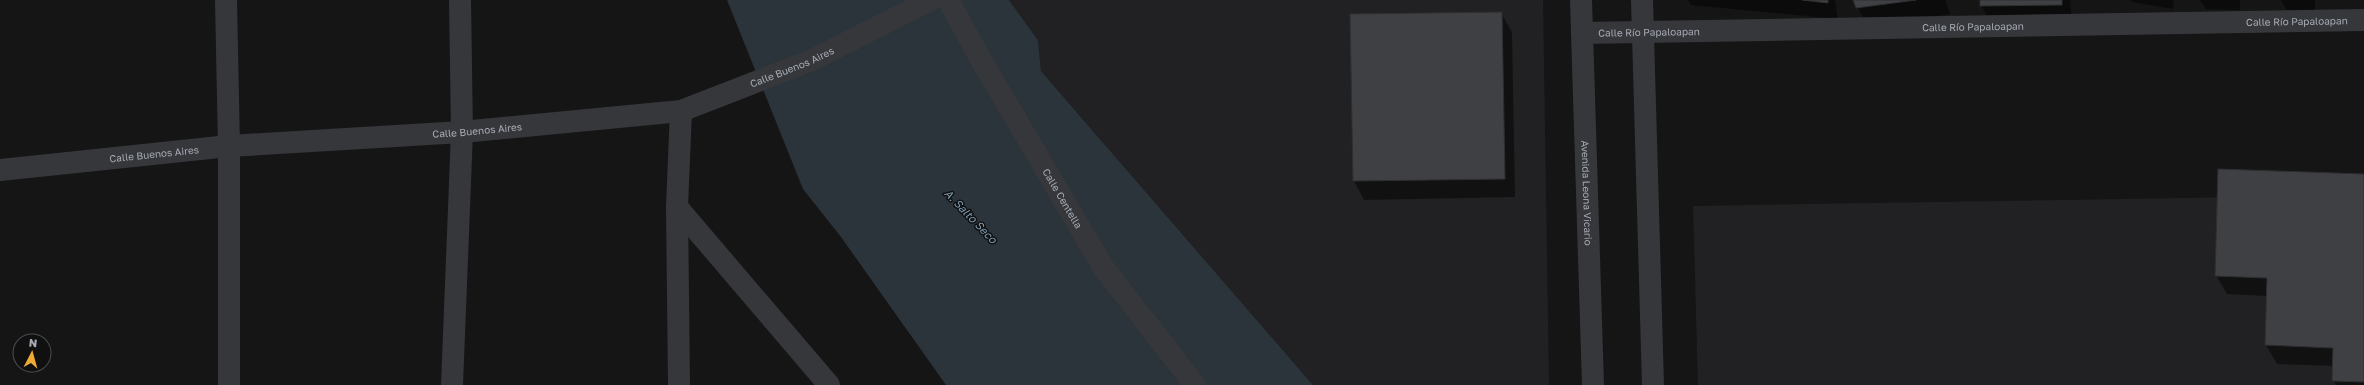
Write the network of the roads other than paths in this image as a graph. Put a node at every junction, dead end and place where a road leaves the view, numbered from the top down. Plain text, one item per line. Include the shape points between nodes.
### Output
1 (226, 0) edge
2 (460, 0) edge
3 (931, 0) edge
4 (948, 0) edge
5 (1581, 0) edge
6 (1642, 0) edge
7 (2364, 20) edge
8 (1643, 32) junction
9 (1582, 33) junction
10 (681, 111) junction
11 (462, 132) junction
12 (229, 146) junction
13 (0, 170) edge
14 (678, 207) junction
15 (229, 385) edge
16 (452, 385) edge
17 (679, 385) edge
18 (829, 385) edge
19 (1195, 385) edge
20 (1593, 385) edge
21 (1653, 385) edge

1 - 12 street
2 - 11 street
3 - 10 street, Calle Buenos Aires via 812,60
4 - 19 street, Calle Centella via 1103,267
5 - 9 street, Avenida Leona Vicario
6 - 8 street
7 - 8 street, Calle Río Papaloapan
8 - 9 street, Calle Río Papaloapan
8 - 21 street
9 - 20 street, Avenida Leona Vicario
10 - 11 street, Calle Buenos Aires
10 - 14 street
11 - 12 street, Calle Buenos Aires
11 - 16 street
12 - 13 street, Calle Buenos Aires
12 - 15 street
14 - 17 street
14 - 18 street

